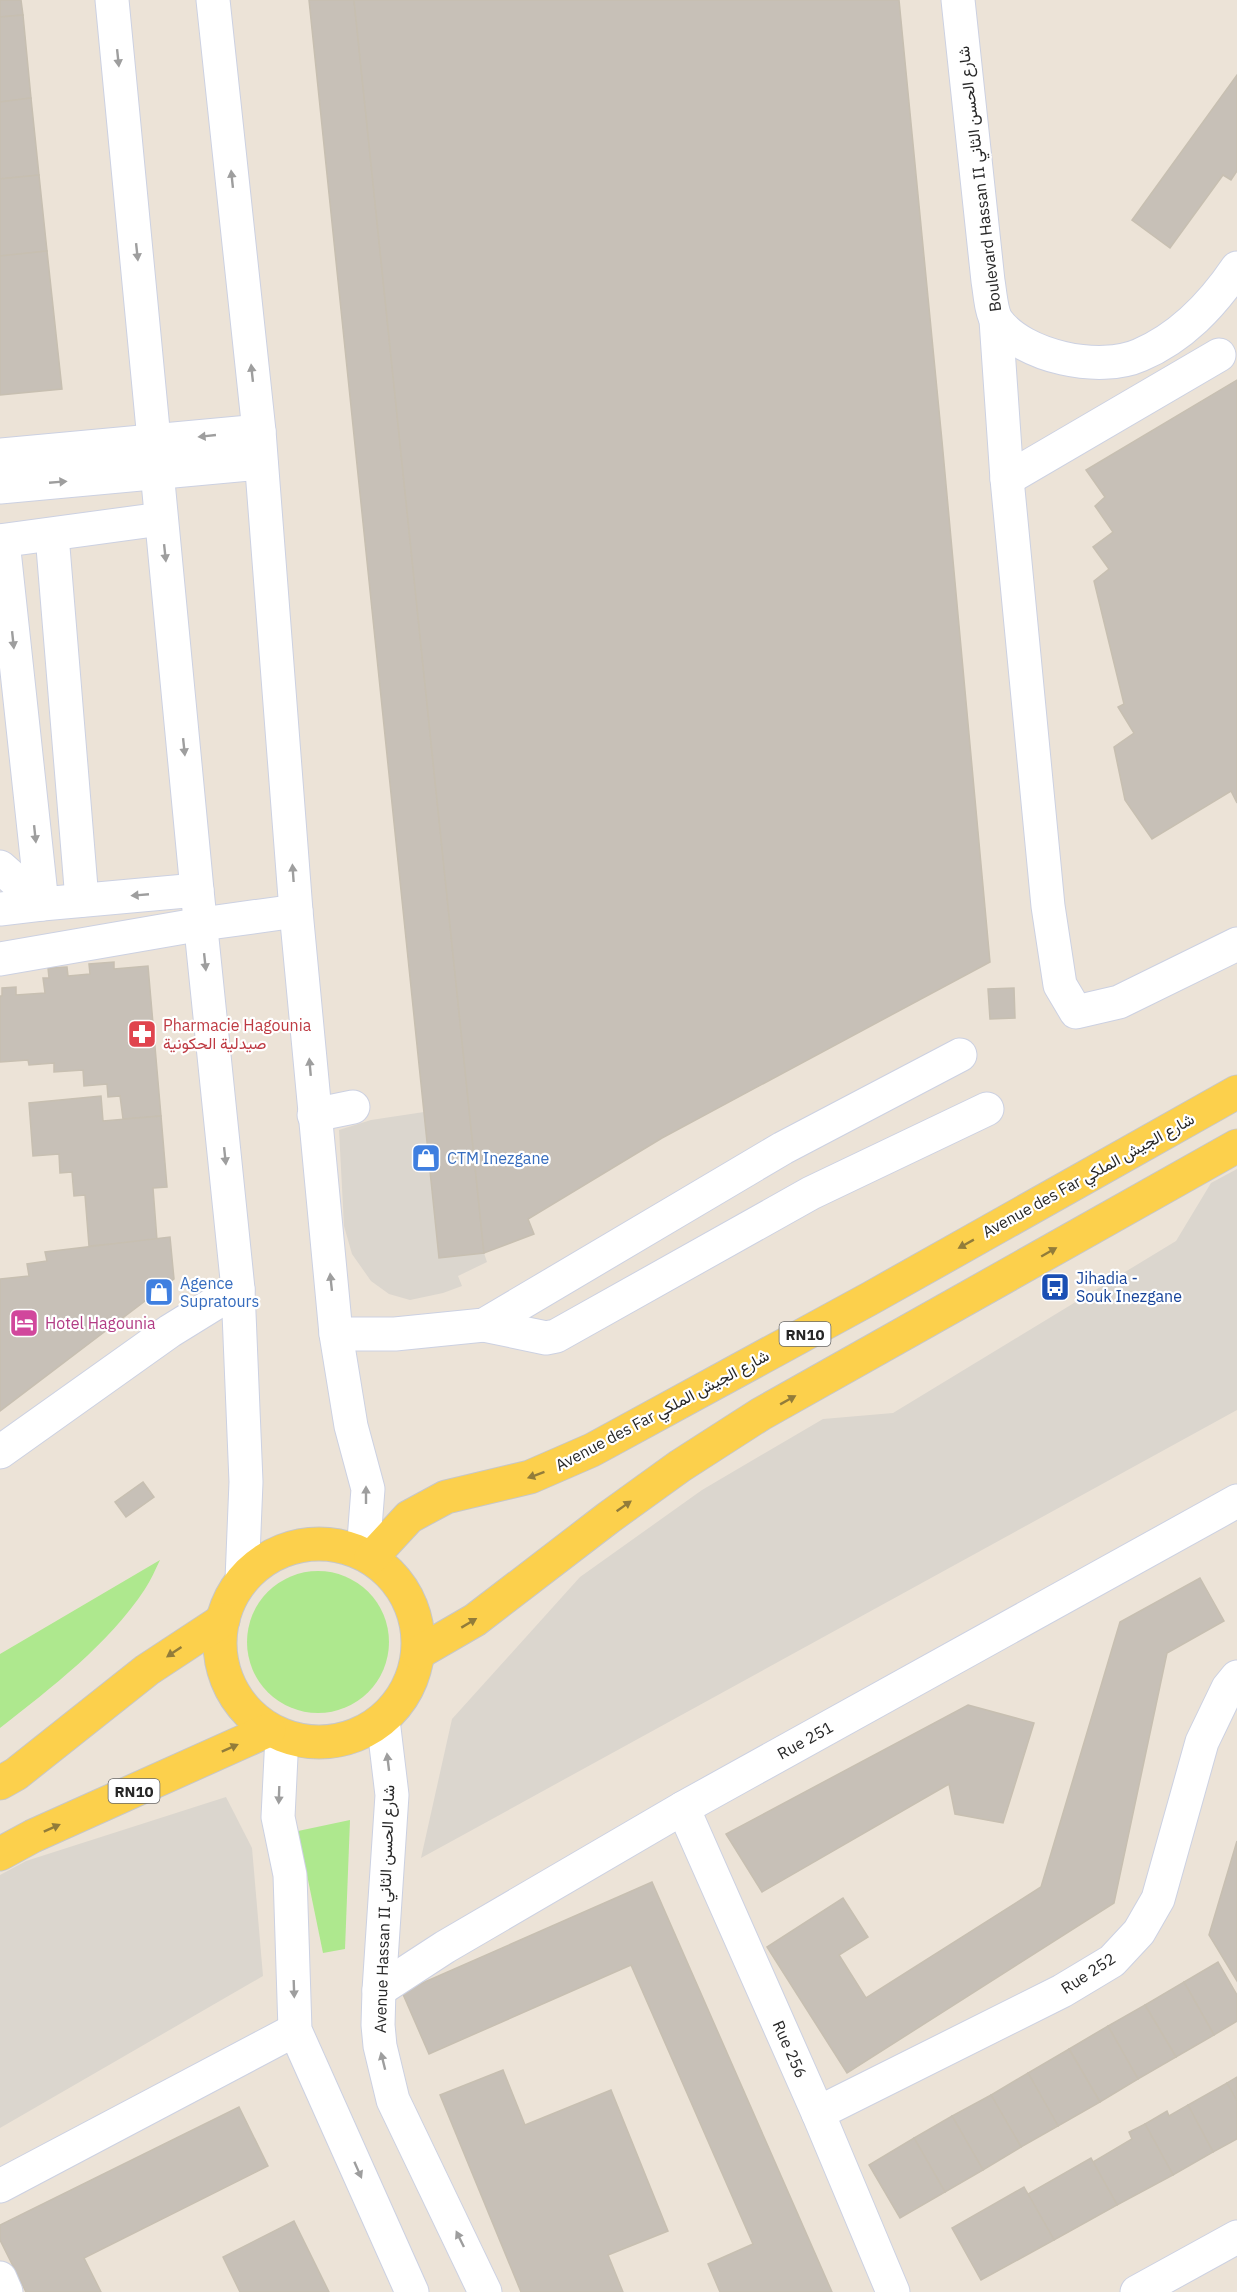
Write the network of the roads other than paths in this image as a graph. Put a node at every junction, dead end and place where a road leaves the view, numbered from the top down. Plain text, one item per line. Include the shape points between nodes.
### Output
1 (112, 0) edge
2 (213, 0) edge
3 (958, 0) edge
4 (1237, 268) edge
5 (996, 320) junction
6 (1219, 355) dead end
7 (259, 431) junction
8 (155, 441) junction
9 (0, 455) edge
10 (261, 463) junction
11 (158, 473) junction
12 (1007, 479) junction
13 (0, 487) edge
14 (161, 519) junction
15 (52, 536) junction
16 (1, 541) edge
17 (0, 867) edge
18 (197, 890) junction
19 (82, 900) junction
20 (42, 904) junction
21 (0, 909) edge
22 (296, 911) junction
23 (201, 924) junction
24 (1237, 944) edge
25 (0, 959) edge
26 (960, 1055) dead end
27 (1237, 1092) edge
28 (353, 1107) dead end
29 (987, 1109) dead end
30 (314, 1115) junction
31 (1237, 1146) edge
32 (238, 1288) junction
33 (484, 1325) junction
34 (336, 1334) junction
35 (0, 1452) edge
36 (1236, 1504) edge
37 (367, 1555) junction
38 (242, 1580) junction
39 (223, 1620) junction
40 (418, 1653) junction
41 (1237, 1677) edge
42 (382, 1720) junction
43 (276, 1733) junction
44 (0, 1784) edge
45 (683, 1808) junction
46 (0, 1854) edge
47 (379, 1990) junction
48 (295, 2030) junction
49 (818, 2113) junction
50 (0, 2186) edge
51 (1237, 2237) edge
52 (0, 2278) edge
53 (6, 2292) edge
54 (412, 2292) edge
55 (485, 2292) edge
56 (893, 2292) edge
57 (1137, 2292) edge

1 -> 8 street
7 -> 2 street
3 - 5 street, Boulevard Hassan II شارع الحسن الثاني via 988,281
4 - 5 street, Boulevard Hassan II شارع الحسن الثاني via 1195,320 1138,356 1109,362 1078,361 1048,354 1021,344
5 - 12 street
6 - 12 street
7 -> 8 street
7 - 10 street
8 - 9 street
8 - 11 street
10 - 11 street
22 -> 10 street
13 -> 11 street
11 - 14 street
12 - 24 street via 1048,906 1060,985 1076,1012 1119,1002
14 - 15 street
14 -> 18 street
15 - 16 street
15 - 19 street
16 -> 20 street
17 - 20 street
18 -> 19 street
18 - 23 street
19 - 20 street
20 - 21 street
22 - 23 street
30 -> 22 street
23 - 25 street
23 -> 32 street
26 - 33 street via 783,1148
27 -> 37 main road, Avenue des Far شارع الجيش الملكي / RN10 via 592,1450 530,1477 447,1497 409,1517
28 - 30 street
29 - 33 street via 811,1193 556,1336 546,1338
34 -> 30 street
40 -> 31 main road via 475,1620 608,1518 761,1414
32 - 35 street via 170,1331
32 - 38 street via 246,1482
33 - 34 street via 395,1334
37 -> 34 street via 368,1489 351,1426
36 - 45 street, Rue 251 via 1026,1616
37 - 38 main road via 338,1545 311,1544 261,1562
37 - 40 main road via 398,1582 408,1598 417,1625
38 - 39 main road
39 - 43 main road via 220,1652 227,1683 245,1710
39 -> 44 main road via 147,1670
40 - 42 main road via 412,1678 400,1701
41 - 49 street, Rue 252 via 1227,1688 1202,1742 1158,1899 1139,1932 1112,1961
42 - 43 main road via 335,1742 317,1743
47 -> 42 street, Avenue Hassan II شارع الحسن الثاني via 392,1795
46 -> 43 main road, RN10 via 33,1836
43 -> 48 street via 278,1817 290,1875
45 - 47 street, Rue 251
45 - 49 street, Rue 256
55 -> 47 street, Avenue Hassan II شارع الحسن الثاني via 393,2100 380,2046
48 - 50 street
48 -> 54 street
49 - 56 street, Rue 256
51 - 57 street
52 - 53 street

